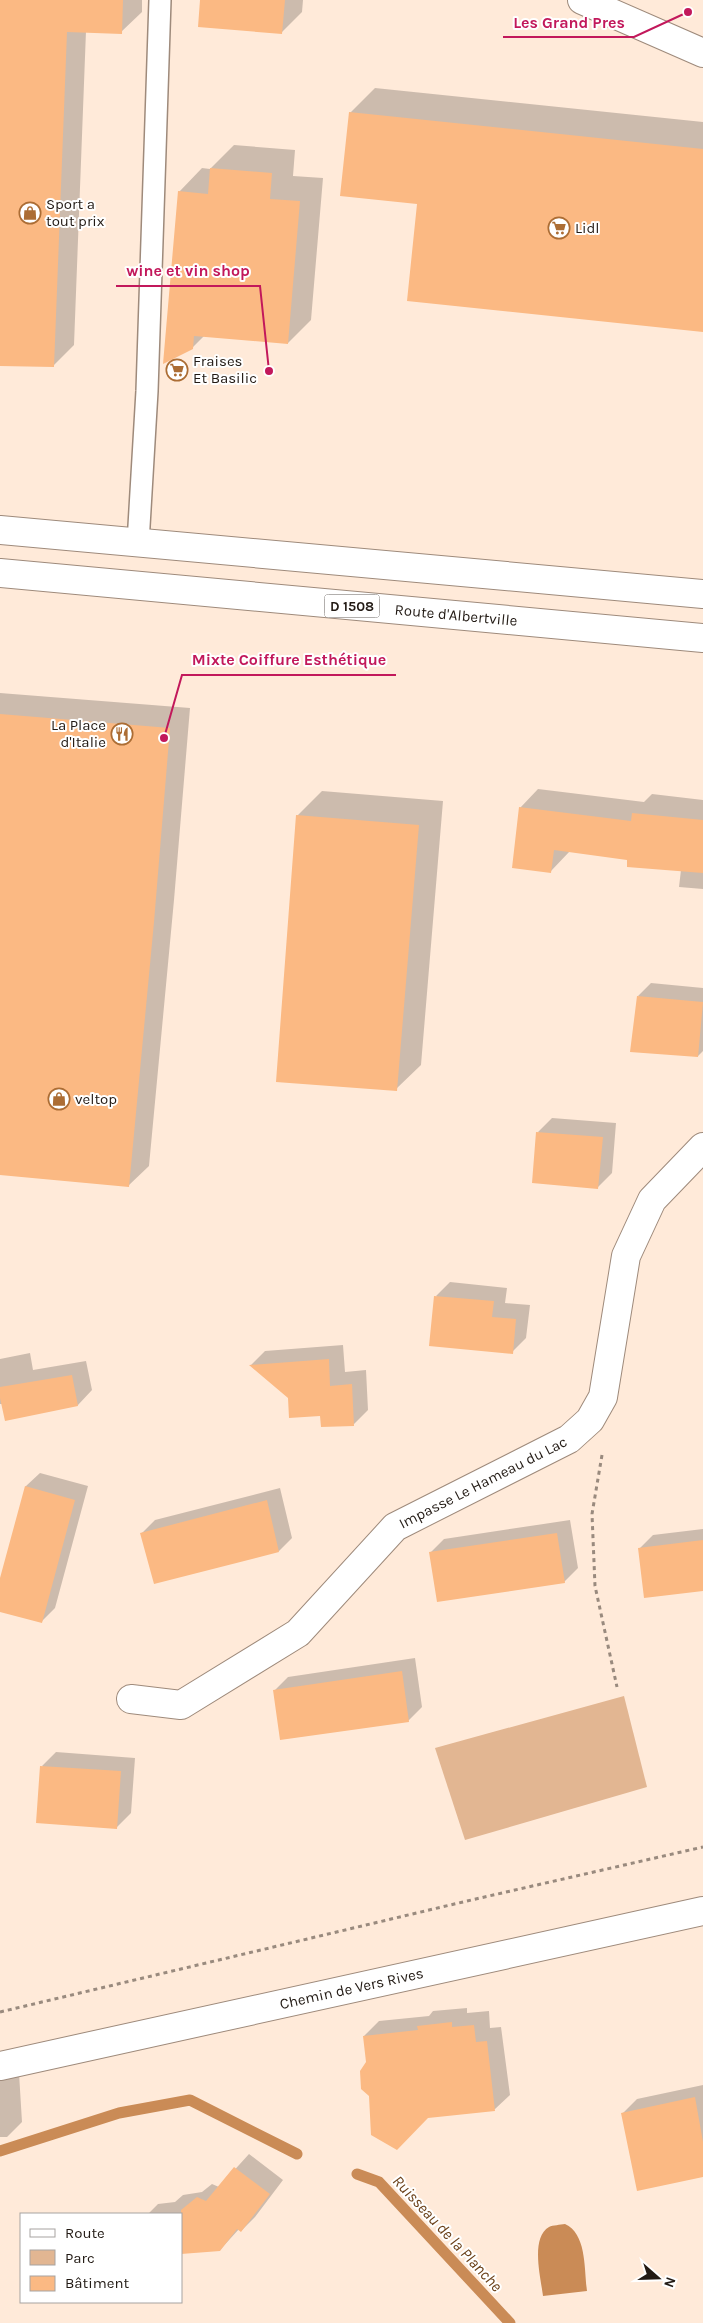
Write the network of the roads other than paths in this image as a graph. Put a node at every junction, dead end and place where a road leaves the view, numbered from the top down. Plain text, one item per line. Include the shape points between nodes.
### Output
1 (160, 0) edge
2 (582, 0) edge
3 (703, 53) edge
4 (0, 530) edge
5 (138, 543) junction
6 (0, 573) edge
7 (703, 594) edge
8 (703, 638) edge
9 (703, 1147) edge
10 (130, 1700) dead end
11 (703, 1911) edge
12 (0, 2066) edge

1 - 5 lane via 147,391
2 - 3 street
4 - 5 street
5 - 7 street
6 - 8 street, Route d'Albertville / D 1508
9 - 10 street, Impasse Le Hameau du Lac via 652,1200 626,1256 602,1397 590,1420 569,1440 395,1527 298,1633 180,1705
11 - 12 street, Chemin de Vers Rives

